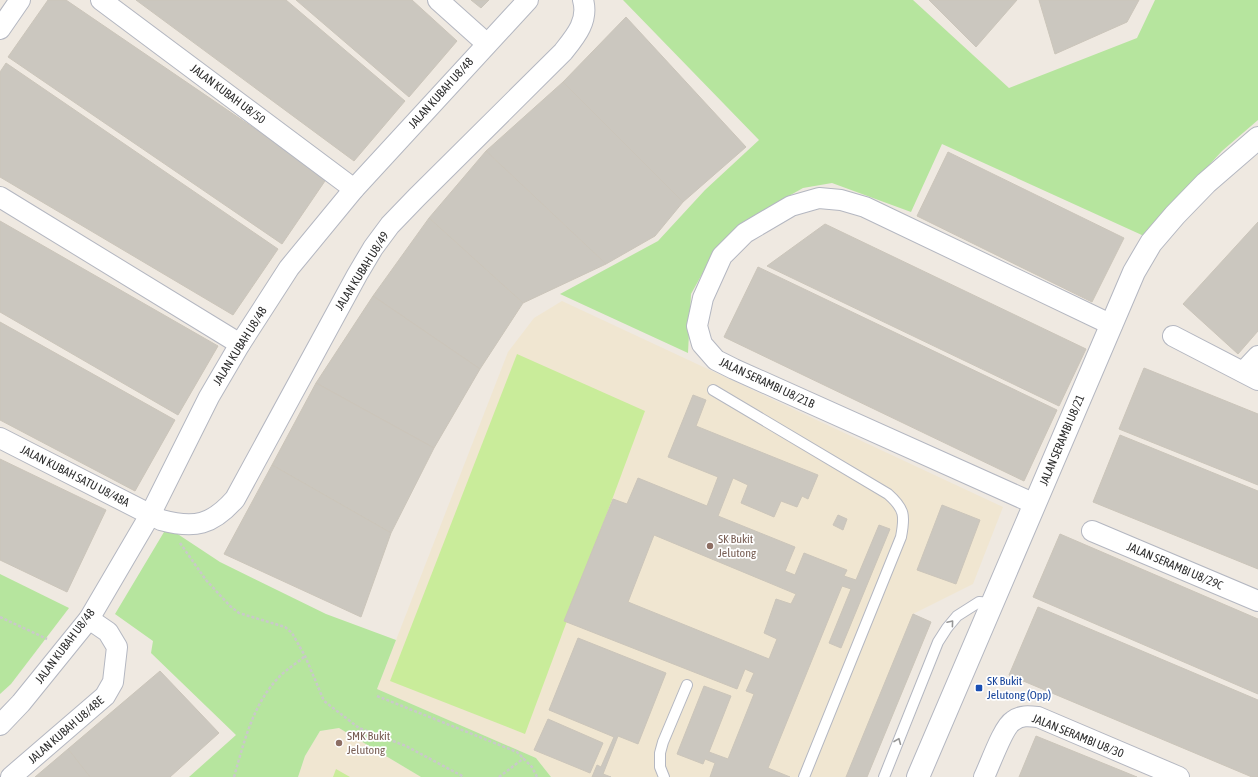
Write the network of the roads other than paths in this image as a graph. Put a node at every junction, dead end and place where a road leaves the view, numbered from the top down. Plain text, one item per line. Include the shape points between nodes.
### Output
1 (20, 0) edge
2 (102, 0) edge
3 (438, 0) edge
4 (528, 0) edge
5 (584, 0) edge
6 (0, 29) edge
7 (486, 43) junction
8 (1258, 138) edge
9 (354, 189) junction
10 (0, 197) edge
11 (1112, 325) junction
12 (1173, 336) dead end
13 (240, 344) junction
14 (1258, 356) edge
15 (1250, 376) edge
16 (712, 390) dead end
17 (0, 438) edge
18 (1035, 504) junction
19 (150, 515) junction
20 (1092, 531) dead end
21 (1258, 601) edge
22 (993, 603) junction
23 (88, 618) junction
24 (687, 685) dead end
25 (0, 725) edge
26 (12, 777) edge
27 (664, 777) edge
28 (804, 777) edge
29 (884, 777) edge
30 (918, 777) edge
31 (984, 777) edge
32 (1179, 777) edge

1 - 6 street
2 - 9 street, JALAN KUBAH U8/50
3 - 7 street
4 - 7 street, JALAN KUBAH U8/48
5 - 19 street, JALAN KUBAH U8/49 via 586,8 582,24 562,52 416,196 373,248 235,499 226,510 200,524 187,525
7 - 9 street, JALAN KUBAH U8/48
8 - 11 street, JALAN SERAMBI U8/21 via 1206,183 1151,243 1134,272
9 - 13 street, JALAN KUBAH U8/48 via 289,268
10 - 13 street
11 - 18 street, JALAN SERAMBI U8/21
11 - 18 street, JALAN SERAMBI U8/21B via 865,207 841,200 819,198 791,206 746,234 722,256 702,298 697,326 702,344 716,360
12 - 15 street
13 - 19 street, JALAN KUBAH U8/48 via 209,397
14 - 15 street
16 - 28 lane via 888,494 904,514 900,537
17 - 19 street, JALAN KUBAH SATU U8/48A
18 - 22 street, JALAN SERAMBI U8/21
19 - 23 street, JALAN KUBAH U8/48
20 - 21 street, JALAN SERAMBI U8/29C
29 -> 22 lane via 938,642 957,616 979,602
22 - 30 street, JALAN SERAMBI U8/21
23 - 25 street, JALAN KUBAH U8/48 via 21,703
23 - 26 street, JALAN KUBAH U8/48E via 108,632 117,647 113,682 105,696
24 - 27 lane via 660,753 660,767
31 - 32 street, JALAN SERAMBI U8/30 via 1006,729 1012,721 1028,716 1038,717

